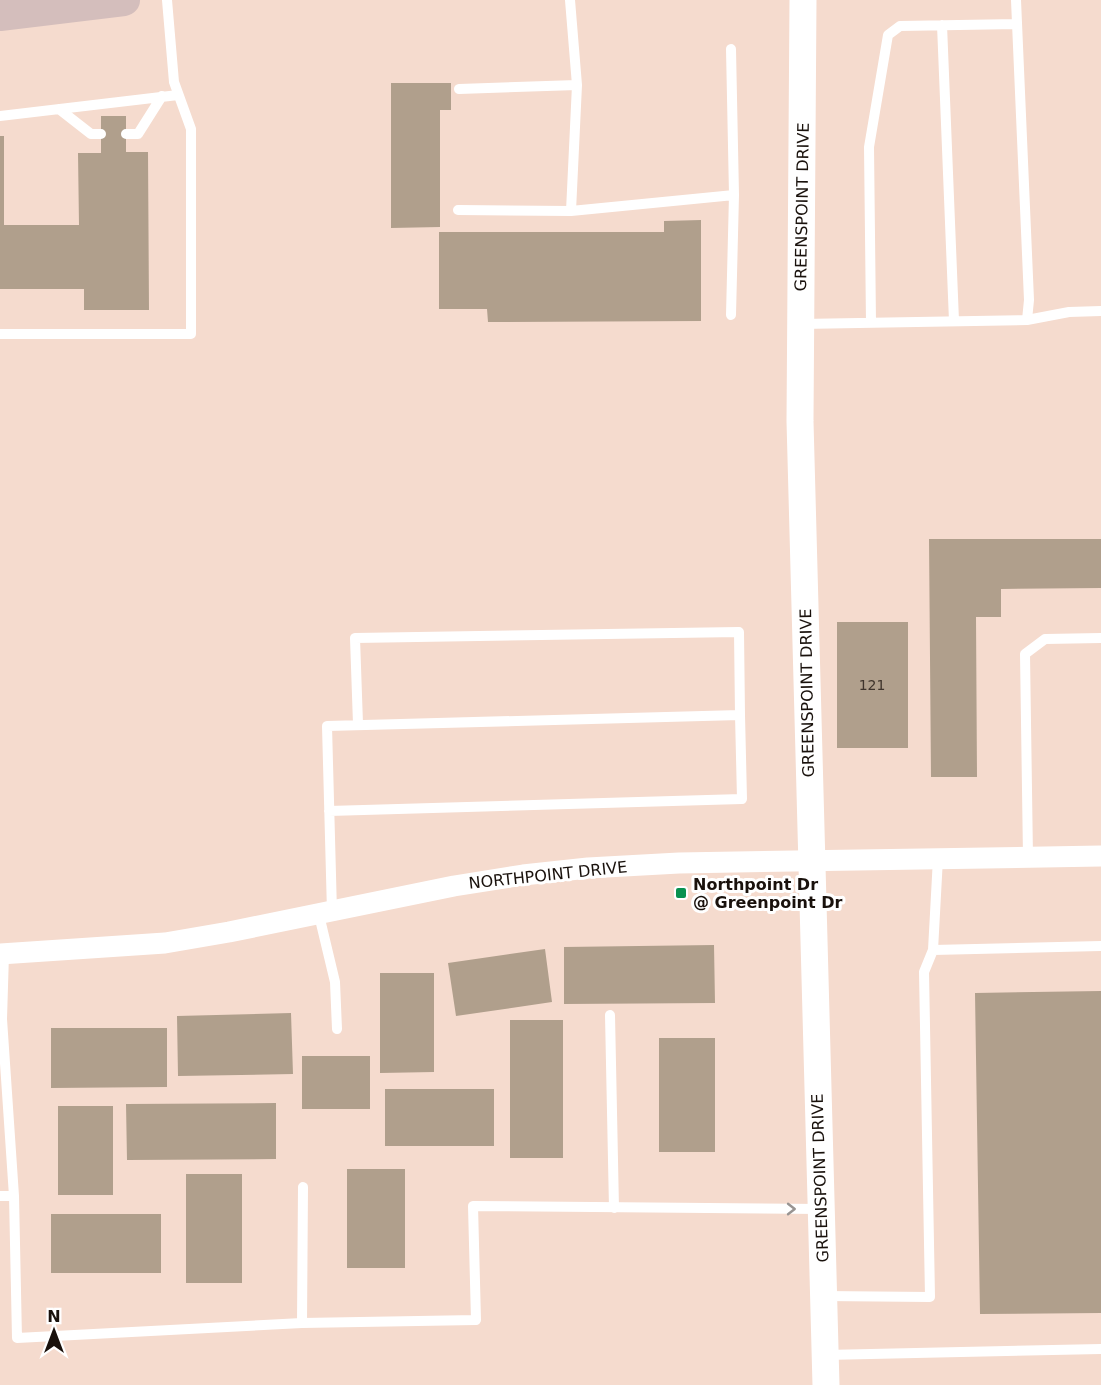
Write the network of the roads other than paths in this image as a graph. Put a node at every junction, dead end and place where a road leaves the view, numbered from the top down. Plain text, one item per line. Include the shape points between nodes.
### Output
1 (124, 0) edge
2 (167, 0) edge
3 (570, 0) edge
4 (803, 0) edge
5 (1016, 0) edge
6 (0, 15) edge
7 (1017, 24) junction
8 (942, 25) junction
9 (731, 49) dead end
10 (577, 85) junction
11 (459, 89) dead end
12 (178, 94) junction
13 (162, 96) junction
14 (59, 109) junction
15 (0, 116) edge
16 (101, 134) dead end
17 (126, 134) dead end
18 (734, 195) junction
19 (458, 210) dead end
20 (571, 211) junction
21 (1101, 311) edge
22 (731, 315) dead end
23 (1027, 320) junction
24 (954, 321) junction
25 (870, 323) junction
26 (801, 324) junction
27 (0, 334) edge
28 (1101, 638) edge
29 (740, 716) junction
30 (358, 724) junction
31 (329, 811) junction
32 (1101, 856) edge
33 (1028, 857) junction
34 (938, 858) junction
35 (811, 861) junction
36 (325, 913) junction
37 (1101, 946) edge
38 (933, 950) junction
39 (2, 954) edge
40 (610, 1015) dead end
41 (337, 1029) dead end
42 (303, 1187) dead end
43 (0, 1196) edge
44 (14, 1196) junction
45 (614, 1208) junction
46 (821, 1209) junction
47 (823, 1296) junction
48 (302, 1323) junction
49 (1101, 1349) edge
50 (825, 1370) edge

1 - 6 main road
2 - 12 lane
3 - 10 lane
4 - 26 street, GREENSPOINT DRIVE
5 - 7 lane
7 - 8 lane
7 - 23 lane
8 - 24 lane
8 - 25 lane via 900,26 888,35 869,147
9 - 18 lane
10 - 11 lane
10 - 20 lane
12 - 13 lane
12 - 27 lane via 191,129 191,334
13 - 14 lane
13 - 17 lane via 138,134
14 - 15 lane
14 - 16 lane via 91,134
18 - 20 lane
18 - 22 lane
19 - 20 lane
21 - 23 lane
23 - 24 lane
24 - 25 lane
25 - 26 lane
26 - 35 street, GREENSPOINT DRIVE
28 - 33 lane via 1045,639 1025,654
29 - 30 lane
29 - 30 lane via 739,632 355,638
29 - 31 lane via 742,799
30 - 31 lane via 327,726
31 - 36 lane
32 - 33 street, NORTHPOINT DRIVE
33 - 34 street, NORTHPOINT DRIVE
34 - 35 street, NORTHPOINT DRIVE
34 - 38 lane
35 - 36 street, NORTHPOINT DRIVE via 679,863 523,875
35 - 46 street, GREENSPOINT DRIVE
36 - 39 street, NORTHPOINT DRIVE via 165,943
36 - 41 lane
37 - 38 lane
38 - 47 lane via 924,972 930,1297
39 - 44 lane via 2,1019
40 - 45 lane
42 - 48 lane
43 - 44 lane
44 - 48 lane via 17,1338
45 -> 46 lane
45 - 48 lane via 473,1206 476,1320
46 - 47 street, GREENSPOINT DRIVE
47 - 50 street, GREENSPOINT DRIVE
49 - 50 lane

